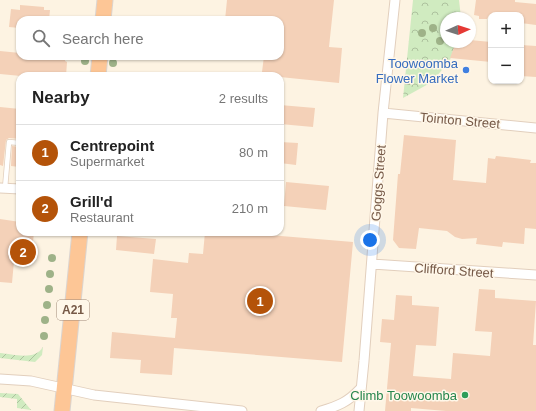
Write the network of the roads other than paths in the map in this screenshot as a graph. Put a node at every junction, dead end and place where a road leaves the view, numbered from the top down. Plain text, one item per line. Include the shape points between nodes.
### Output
1 (105, 0) edge
2 (395, 0) edge
3 (103, 16) edge
4 (100, 60) edge
5 (98, 72) edge
6 (384, 113) junction
7 (536, 128) edge
8 (16, 143) edge
9 (2, 188) edge
10 (16, 190) edge
11 (80, 236) edge
12 (372, 264) junction
13 (536, 276) edge
14 (0, 379) edge
15 (64, 388) junction
16 (360, 389) junction
17 (62, 411) edge
18 (242, 411) edge
19 (321, 411) edge
20 (359, 411) edge

1 - 3 highway
2 - 6 street, Goggs Street
4 - 5 highway
6 - 7 street, Tointon Street
6 - 12 street, Goggs Street
8 - 9 lane via 10,142
9 - 10 street
11 - 15 highway, A21
12 - 13 street, Clifford Street
12 - 16 street, Goggs Street
14 - 15 street via 31,381
15 - 17 highway, A21
15 - 18 street via 94,395
16 - 19 street via 351,399
16 - 20 street, Goggs Street

